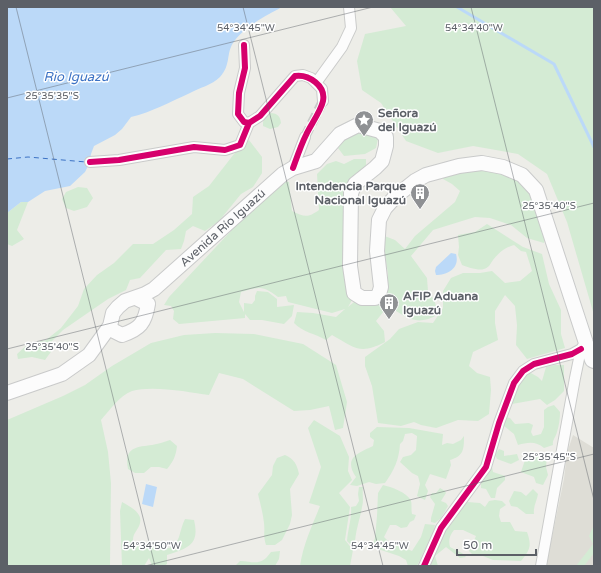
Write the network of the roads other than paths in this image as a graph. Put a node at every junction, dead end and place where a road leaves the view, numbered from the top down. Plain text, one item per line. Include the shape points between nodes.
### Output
1 (349, 7) edge
2 (244, 45) dead end
3 (316, 83) junction
4 (323, 101) dead end
5 (249, 123) junction
6 (305, 137) tunnel mouth
7 (90, 162) dead end
8 (293, 168) junction
9 (142, 301) junction
10 (110, 326) junction
11 (583, 346) junction
12 (594, 361) edge
13 (7, 393) edge
14 (424, 566) edge
15 (541, 566) edge

1 - 3 street via 351,28 342,47
2 - 5 street via 245,68 239,93 238,114 244,122
3 - 4 street via 322,89
3 - 5 street via 303,75 295,76 260,116
5 - 7 street via 240,145 225,150 194,147 119,160
6 - 8 street
8 - 9 main road, Avenida Río Iguazú via 283,174
8 - 11 main road, Avenida Río Iguazú via 316,161 340,134 358,125 380,131 386,137 382,161 355,184 351,193 350,266 354,293 362,298 375,298 381,287 377,251 379,220 395,197 415,181 426,175 459,166 482,163 503,167 522,175 536,190
9 - 10 main road via 125,301 113,313
9 - 10 main road via 146,314 143,322 132,331 122,335
10 - 13 main road via 89,355 62,374
11 - 12 main road
11 - 14 street via 572,354 534,364 523,371 514,383 486,467 441,528
11 - 15 street

